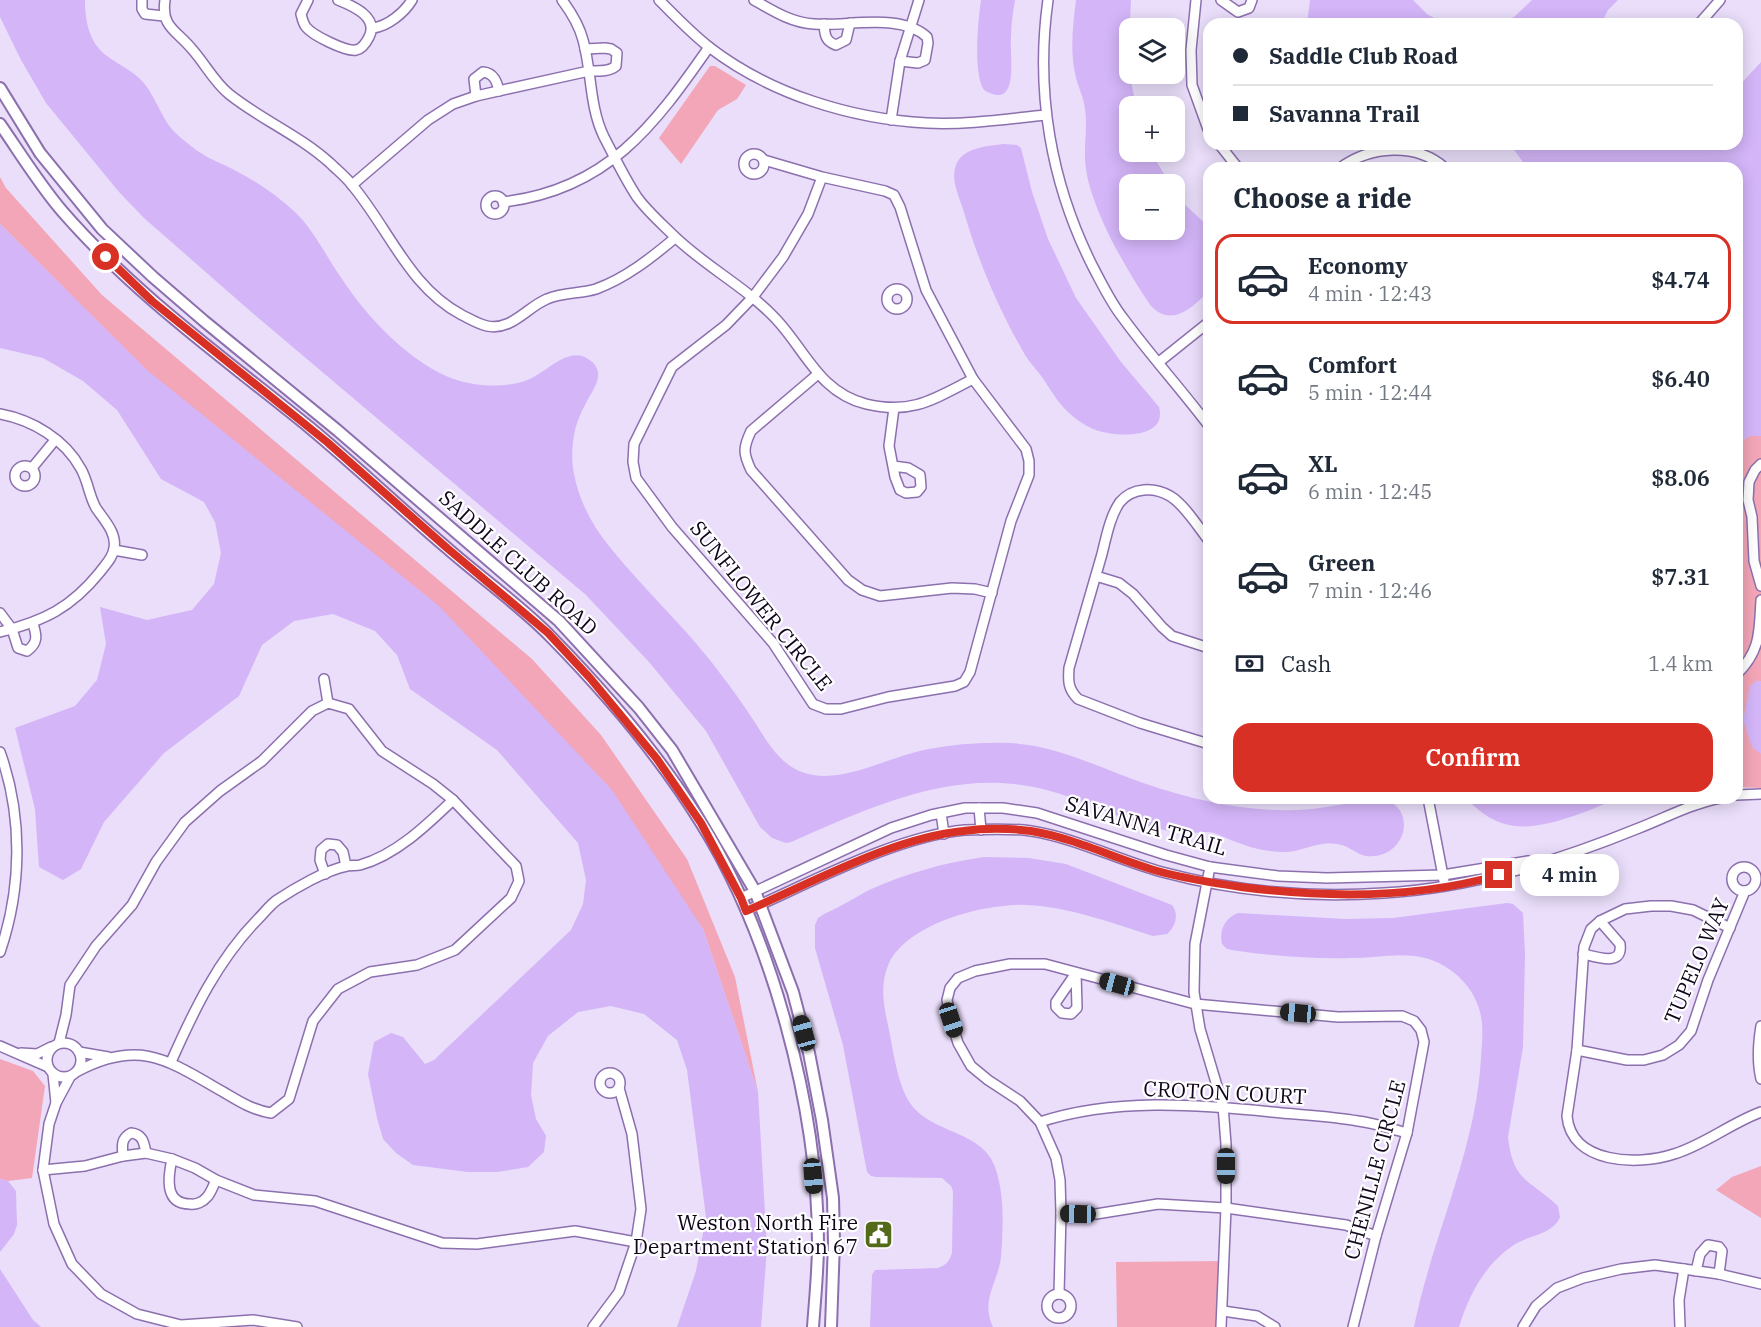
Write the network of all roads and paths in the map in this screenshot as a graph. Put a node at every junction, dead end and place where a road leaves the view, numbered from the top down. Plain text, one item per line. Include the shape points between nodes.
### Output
1 (142, 0) edge
2 (165, 0) edge
3 (308, 0) edge
4 (338, 0) edge
5 (412, 0) edge
6 (562, 0) edge
7 (659, 0) edge
8 (754, 0) edge
9 (919, 0) edge
10 (1048, 0) edge
11 (1196, 0) edge
12 (1221, 0) edge
13 (1252, 0) edge
14 (1719, 0) edge
15 (164, 16) junction
16 (1704, 18) edge
17 (850, 23) junction
18 (824, 24) junction
19 (373, 28) junction
20 (909, 28) junction
21 (710, 47) junction
22 (585, 49) junction
23 (900, 61) junction
24 (589, 71) junction
25 (0, 88) edge
26 (499, 91) junction
27 (476, 96) junction
28 (1046, 116) junction
29 (1203, 116) edge
30 (891, 120) junction
31 (0, 124) edge
32 (1224, 150) edge
33 (1386, 150) edge
34 (1404, 150) edge
35 (616, 158) junction
36 (764, 160) dead end
37 (1233, 162) edge
38 (1349, 162) edge
39 (1435, 162) edge
40 (822, 177) junction
41 (352, 185) junction
42 (503, 202) dead end
43 (675, 238) junction
44 (926, 290) junction
45 (906, 296) dead end
46 (753, 297) junction
47 (1203, 327) edge
48 (1159, 362) junction
49 (818, 374) junction
50 (973, 379) junction
51 (894, 408) junction
52 (0, 414) edge
53 (1203, 418) edge
54 (337, 430) junction
55 (55, 440) junction
56 (327, 442) junction
57 (1761, 464) edge
58 (893, 466) dead end
59 (32, 468) dead end
60 (1203, 534) edge
61 (114, 550) junction
62 (142, 555) dead end
63 (1096, 576) junction
64 (1761, 586) edge
65 (992, 593) junction
66 (1761, 600) edge
67 (0, 613) edge
68 (33, 624) junction
69 (12, 629) junction
70 (0, 632) edge
71 (1203, 646) edge
72 (1743, 668) edge
73 (324, 679) dead end
74 (328, 704) junction
75 (1203, 742) edge
76 (0, 752) edge
77 (1761, 794) edge
78 (1743, 795) edge
79 (453, 801) junction
80 (1429, 804) edge
81 (1695, 804) edge
82 (979, 808) junction
83 (941, 813) junction
84 (981, 830) junction
85 (944, 834) junction
86 (1557, 857) junction
87 (346, 866) junction
88 (1210, 867) junction
89 (325, 874) junction
90 (1443, 875) junction
91 (1206, 882) junction
92 (1446, 886) junction
93 (756, 891) junction
94 (1745, 891) dead end
95 (741, 898) junction
96 (761, 905) junction
97 (746, 911) junction
98 (1600, 921) junction
99 (1730, 928) junction
100 (0, 952) edge
101 (1583, 954) junction
102 (1195, 1004) junction
103 (66, 1015) junction
104 (1761, 1026) edge
105 (71, 1044) junction
106 (56, 1045) junction
107 (0, 1046) edge
108 (1577, 1050) junction
109 (13, 1052) junction
110 (80, 1052) junction
111 (110, 1057) junction
112 (171, 1062) junction
113 (50, 1071) junction
114 (74, 1074) junction
115 (1761, 1080) edge
116 (619, 1088) dead end
117 (56, 1103) junction
118 (1223, 1106) junction
119 (1761, 1112) edge
120 (1040, 1122) junction
121 (1407, 1133) junction
122 (146, 1153) junction
123 (123, 1156) junction
124 (172, 1159) junction
125 (43, 1170) junction
126 (216, 1180) junction
127 (1226, 1208) junction
128 (1061, 1213) junction
129 (1376, 1236) junction
130 (636, 1242) junction
131 (1684, 1269) junction
132 (1696, 1271) junction
133 (1719, 1274) junction
134 (1761, 1284) edge
135 (1059, 1294) dead end
136 (1223, 1311) junction
137 (297, 1327) edge
138 (593, 1327) edge
139 (813, 1327) edge
140 (831, 1327) edge
141 (1221, 1327) edge
142 (1275, 1327) edge
143 (1353, 1327) edge
144 (1523, 1327) edge
145 (1680, 1327) edge

1 - 15 street via 145,14
2 - 15 street
3 - 19 street via 301,14 304,25 346,49 357,50 364,45
4 - 19 street via 365,15
5 - 19 street via 392,20
6 - 22 street via 573,16
7 - 21 street
8 - 18 street via 782,16
9 - 20 street
10 - 28 street via 1044,26
11 - 29 street via 1191,85
12 - 13 street via 1238,12 1249,8
14 - 16 street
15 - 41 street via 226,91 328,161
17 - 18 street
17 - 18 street via 846,40 836,45 825,35
17 - 20 street via 877,21
20 - 23 street
20 - 23 street via 927,37 927,55 918,63
21 - 30 street via 772,84 808,99 846,112
21 - 35 street via 671,102
22 - 24 street
22 - 24 street via 605,48 616,53 613,69
23 - 30 street
24 - 26 street
24 - 35 street via 603,135
25 - 54 street, SADDLE CLUB ROAD via 40,153 102,229 195,314
26 - 27 street
26 - 27 street via 491,74 483,72 474,79
27 - 41 street via 453,104 428,120
28 - 30 street via 966,123
28 - 48 street via 1054,163 1080,242 1122,317
31 - 56 street, SADDLE CLUB ROAD via 62,210 106,257 152,301
32 - 37 street
33 - 38 street
34 - 39 street via 1419,152
35 - 42 street via 569,185 530,199
35 - 43 street via 637,197
36 - 40 street, SUNFLOWER CIRCLE
40 - 44 street, SUNFLOWER CIRCLE via 894,195
40 - 46 street, SUNFLOWER CIRCLE via 808,214
41 - 43 street via 423,286 450,309 489,326 509,323 545,299 594,290 624,277
43 - 46 street
44 - 45 street
44 - 50 street, SUNFLOWER CIRCLE
46 - 49 street via 777,320
46 - 65 street, SUNFLOWER CIRCLE via 726,325 672,367 634,444 633,462 636,478 672,527 773,643 813,704 841,709 964,682
47 - 48 street
48 - 53 street
49 - 51 street via 840,393 865,404
49 - 65 street via 751,431 744,456 751,470 848,580 862,590 880,596 952,588
50 - 51 street via 926,404
50 - 65 street, SUNFLOWER CIRCLE via 1026,450 1029,461 1029,475 1011,521
51 - 58 street via 889,446
52 - 55 street via 37,426
54 - 56 street
54 - 93 street, SADDLE CLUB ROAD via 559,621 604,669 672,750
55 - 59 street
55 - 61 street via 81,469 114,538
56 - 95 street, SADDLE CLUB ROAD via 548,633 590,678 657,759 701,823
57 - 64 street via 1749,482 1748,500 1754,561
60 - 63 street via 1172,497 1158,491 1131,493 1120,503 1111,523
61 - 62 street
61 - 68 street via 94,579 71,602
63 - 71 street via 1119,583 1133,594 1172,636
63 - 75 street via 1069,668 1071,692 1078,699 1140,723
66 - 72 street via 1759,643
67 - 69 street
68 - 69 street
68 - 69 street via 37,638 27,651 18,648
69 - 70 street
73 - 74 street
74 - 79 street via 348,709 382,751
74 - 103 street via 312,711 262,761 185,822 132,905 96,946 70,985
76 - 100 street via 17,834 14,897
77 - 78 street
79 - 87 street via 417,834 388,852 360,866
79 - 112 street via 516,866 519,881 511,898 455,950 417,965 370,972 338,989 313,1021 289,1099 271,1113 254,1110
80 - 90 street
81 - 86 street, SAVANNA TRAIL
82 - 83 street, SAVANNA TRAIL
82 - 84 street
82 - 88 street, SAVANNA TRAIL via 1037,813
83 - 85 street
83 - 93 street, SAVANNA TRAIL via 891,828
84 - 85 street, SAVANNA TRAIL
84 - 91 street, SAVANNA TRAIL via 1050,835 1162,872
85 - 96 street, SAVANNA TRAIL via 874,855
86 - 90 street, SAVANNA TRAIL
86 - 92 street, SAVANNA TRAIL via 1481,880
87 - 89 street
87 - 89 street via 343,852 337,845 328,844 321,850
88 - 90 street, SAVANNA TRAIL via 1317,878
88 - 91 street
89 - 112 street via 276,901 239,938 210,981
90 - 92 street
91 - 92 street, SAVANNA TRAIL via 1324,894 1382,894
91 - 102 street via 1194,959
93 - 95 street, SAVANNA TRAIL
93 - 96 street, SADDLE CLUB ROAD
94 - 99 street, TUPELO WAY
95 - 97 street, SADDLE CLUB ROAD
96 - 97 street, SAVANNA TRAIL
96 - 140 street, SADDLE CLUB ROAD via 793,992 822,1120 833,1198
97 - 139 street, SADDLE CLUB ROAD via 790,1039 803,1097 818,1244
98 - 99 street via 1625,909 1671,906 1693,910
98 - 101 street via 1591,929
98 - 101 street via 1620,944 1619,954 1609,959
99 - 108 street, TUPELO WAY via 1691,1031 1678,1045 1663,1055 1644,1060
101 - 108 street
102 - 118 street
102 - 120 street, CHENILLE CIRCLE via 1045,964 1010,964 958,978 947,1000 958,1043 971,1066 1020,1101
102 - 121 street, CHENILLE CIRCLE via 1338,1017 1402,1016 1414,1021 1424,1042
103 - 105 street
103 - 106 street
104 - 115 street
105 - 106 street
105 - 110 street
106 - 109 street via 37,1054
106 - 113 street via 46,1059
107 - 109 street
108 - 119 street via 1568,1124 1576,1141 1592,1153 1621,1159 1674,1154
109 - 113 street
110 - 111 street
110 - 114 street
111 - 112 street via 132,1053
111 - 114 street
113 - 114 street via 61,1078
113 - 117 street
114 - 117 street
116 - 130 street via 638,1175 641,1209
117 - 125 street via 48,1124
118 - 120 street, CROTON COURT via 1120,1107 1063,1114
118 - 121 street, CROTON COURT via 1359,1121
118 - 127 street
120 - 128 street, CHENILLE CIRCLE via 1056,1158
121 - 129 street, CHENILLE CIRCLE
122 - 123 street
122 - 123 street via 144,1141 131,1133 123,1140
122 - 124 street
123 - 125 street via 85,1166
124 - 126 street
124 - 126 street via 169,1186 177,1201 200,1203
125 - 137 street via 54,1224 72,1264 101,1294 136,1314 180,1325 253,1320
126 - 130 street via 254,1195 315,1202 442,1243 477,1244 574,1231
127 - 128 street via 1158,1204 1096,1214
127 - 129 street via 1346,1225
127 - 136 street
128 - 135 street, CHENILLE CIRCLE
129 - 143 street, CHENILLE CIRCLE
130 - 138 street via 619,1292
131 - 132 street
131 - 144 street via 1655,1265 1583,1278 1557,1288 1536,1306
131 - 145 street
132 - 133 street
132 - 133 street via 1700,1254 1713,1245 1722,1251
133 - 134 street
136 - 141 street
136 - 142 street via 1257,1316

